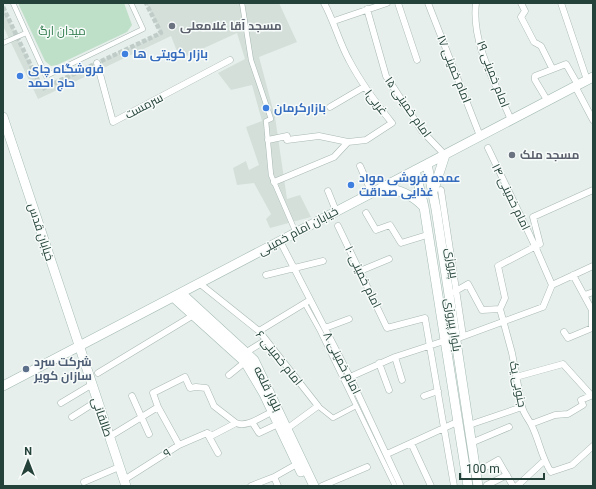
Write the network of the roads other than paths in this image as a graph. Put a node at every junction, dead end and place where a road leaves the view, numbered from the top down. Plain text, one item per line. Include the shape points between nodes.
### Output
1 (13, 3) edge
2 (131, 3) edge
3 (242, 3) edge
4 (324, 3) edge
5 (387, 3) edge
6 (398, 3) edge
7 (428, 3) edge
8 (476, 3) edge
9 (521, 3) edge
10 (561, 3) edge
11 (367, 9) junction
12 (334, 21) junction
13 (26, 33) junction
14 (3, 43) edge
15 (230, 60) dead end
16 (417, 60) dead end
17 (97, 63) dead end
18 (552, 68) junction
19 (590, 78) edge
20 (577, 85) junction
21 (364, 87) junction
22 (547, 100) junction
23 (330, 107) dead end
24 (3, 117) edge
25 (511, 120) junction
26 (593, 120) edge
27 (480, 136) junction
28 (268, 140) junction
29 (348, 142) junction
30 (488, 148) dead end
31 (445, 155) junction
32 (427, 164) junction
33 (360, 166) dead end
34 (415, 170) junction
35 (274, 182) junction
36 (382, 188) junction
37 (593, 190) edge
38 (328, 191) dead end
39 (437, 192) junction
40 (372, 193) junction
41 (424, 209) junction
42 (436, 209) junction
43 (336, 211) junction
44 (366, 213) dead end
45 (338, 226) dead end
46 (296, 233) junction
47 (427, 235) junction
48 (280, 241) junction
49 (535, 246) junction
50 (389, 258) dead end
51 (323, 261) dead end
52 (593, 266) edge
53 (294, 268) junction
54 (360, 271) junction
55 (266, 275) dead end
56 (573, 275) junction
57 (199, 283) junction
58 (552, 285) junction
59 (452, 292) junction
60 (593, 292) edge
61 (177, 295) junction
62 (585, 295) junction
63 (308, 302) junction
64 (500, 309) junction
65 (192, 316) junction
66 (349, 319) dead end
67 (502, 322) junction
68 (325, 328) junction
69 (259, 331) junction
70 (564, 332) dead end
71 (459, 338) junction
72 (266, 340) junction
73 (444, 341) junction
74 (430, 345) junction
75 (80, 348) junction
76 (245, 357) junction
77 (394, 357) junction
78 (379, 364) junction
79 (98, 373) dead end
80 (229, 375) dead end
81 (350, 377) junction
82 (516, 377) junction
83 (402, 380) dead end
84 (91, 385) junction
85 (3, 386) edge
86 (389, 390) dead end
87 (438, 391) junction
88 (592, 395) edge
89 (132, 396) dead end
90 (424, 396) dead end
91 (97, 401) junction
92 (61, 403) dead end
93 (158, 406) junction
94 (318, 406) junction
95 (356, 406) junction
96 (522, 407) junction
97 (272, 412) junction
98 (141, 416) junction
99 (72, 417) dead end
100 (252, 422) junction
101 (457, 422) junction
102 (236, 423) junction
103 (278, 424) junction
104 (531, 424) junction
105 (469, 425) junction
106 (509, 427) dead end
107 (288, 428) junction
108 (444, 428) junction
109 (149, 434) dead end
110 (210, 434) junction
111 (109, 438) junction
112 (411, 443) junction
113 (179, 445) junction
114 (593, 446) edge
115 (475, 449) junction
116 (218, 453) dead end
117 (387, 454) junction
118 (546, 463) junction
119 (297, 464) junction
120 (119, 467) junction
121 (367, 467) dead end
122 (484, 468) dead end
123 (507, 475) junction
124 (274, 477) junction
125 (84, 482) dead end
126 (125, 483) edge
127 (253, 486) edge
128 (278, 486) edge
129 (307, 486) edge
130 (314, 486) edge
131 (322, 486) edge
132 (395, 486) edge
133 (401, 486) edge
134 (431, 486) edge
135 (454, 486) edge
136 (468, 486) edge
137 (482, 486) edge
138 (513, 486) edge
139 (516, 486) edge

1 - 13 street
2 - 13 street via 143,29 46,76
3 - 28 street via 251,60 271,119 266,121
4 - 12 street, غربی۱
5 - 11 street
6 - 16 street
7 - 27 street, امام خمینی ۱۷
8 - 25 street, امام خمینی ۱۹ via 474,15 480,45
9 - 18 street via 525,11 521,17 534,42 541,46
10 - 19 street
11 - 12 street
11 - 31 street, امام خمینی ۱۵ via 386,76 422,131
12 - 21 street, غربی۱ via 348,58
13 - 14 street
15 - 17 street, سرمست via 113,122
18 - 20 street via 566,64
18 - 22 street via 534,78
19 - 20 main road, خیابان امام خمینی
20 - 22 main road, خیابان امام خمینی
20 - 26 street
21 - 23 street
21 - 29 street, غربی۱ via 392,123 366,140
22 - 25 main road, خیابان امام خمینی
24 - 75 main road, خیابان قدس
25 - 27 main road, خیابان امام خمینی
27 - 31 main road, خیابان امام خمینی
28 - 29 street via 287,136 287,140 319,136
28 - 35 street
29 - 35 street via 334,157
30 - 49 street, امام خمینی ۱۴
31 - 32 main road, خیابان امام خمینی
31 - 39 main road via 434,184
32 - 34 main road, خیابان امام خمینی
32 - 39 main road, بلوار پیروزی
33 - 40 street
34 - 36 main road, خیابان امام خمینی
34 - 41 main road, بلوار پیروزی
35 - 46 street
36 - 40 main road, خیابان امام خمینی
36 - 41 main road via 412,195
37 - 49 street via 533,217 540,244
38 - 43 street
39 - 42 main road, بلوار پیروزی
39 - 59 street, پیروزی
40 - 43 main road, خیابان امام خمینی
41 - 42 main road
41 - 47 main road, بلوار پیروزی
42 - 59 main road, بلوار پیروزی
43 - 46 main road, خیابان امام خمینی
44 - 47 street via 376,230 390,225 401,243
45 - 54 street, امام خمینی ۱۰
46 - 48 main road, خیابان امام خمینی
47 - 73 main road, بلوار پیروزی
48 - 53 street, امام خمینی ۸
48 - 57 main road, خیابان امام خمینی
49 - 58 street, امام خمینی ۱۴
49 - 64 street, جنوبی یک via 498,266 505,298
50 - 54 street
51 - 53 street
52 - 56 street
53 - 55 street
53 - 63 street, امام خمینی ۸
54 - 74 street, امام خمینی ۱۰ via 387,328 425,318
56 - 58 street
56 - 62 street
57 - 61 main road, خیابان امام خمینی
57 - 69 street, امام خمینی ۶
58 - 67 street via 543,307
59 - 64 street via 468,284 482,310
59 - 71 main road, بلوار پیروزی
60 - 62 street
61 - 65 main road, بلوار قلعه
61 - 75 main road, خیابان امام خمینی
61 - 76 main road, بلوار قلعه
62 - 70 street via 592,310 592,328 568,338
63 - 68 street, امام خمینی ۸
63 - 69 street
63 - 95 street
64 - 67 street, جنوبی یک
65 - 76 main road, بلوار قلعه
65 - 79 street
66 - 68 street
67 - 71 street
67 - 82 street, جنوبی یک
68 - 81 street, امام خمینی ۸
69 - 72 street, امام خمینی ۶
71 - 105 main road, بلوار پیروزی
72 - 76 street
72 - 94 street, امام خمینی ۶
73 - 74 street
73 - 101 main road, بلوار پیروزی
74 - 77 street
74 - 87 street
75 - 84 main road, طالقانی
75 - 85 main road, خیابان امام خمینی
76 - 80 street
76 - 97 main road, بلوار قلعه
76 - 107 main road, بلوار قلعه via 254,360
77 - 78 street
77 - 83 street
78 - 81 street
78 - 86 street
81 - 117 street, امام خمینی ۸
82 - 88 street via 566,364
82 - 96 street, جنوبی یک
84 - 91 main road, طالقانی
84 - 92 street
87 - 90 street
87 - 108 street
88 - 104 street via 581,400 583,405 568,414 555,415
89 - 98 street
91 - 99 street
91 - 111 main road, طالقانی
93 - 98 street
93 - 102 street via 153,393 185,377 190,388 206,388 214,406
93 - 113 street
94 - 95 street via 333,418
94 - 107 street
95 - 132 street
96 - 104 street, جنوبی یک
96 - 105 street
97 - 100 street
97 - 103 main road, بلوار قلعه
98 - 109 street
98 - 111 street
100 - 102 street via 240,425
100 - 103 street via 259,433
101 - 108 street
101 - 136 main road, بلوار پیروزی
102 - 110 street, ۹
103 - 119 main road, بلوار قلعه
104 - 118 street, جنوبی یک
105 - 115 main road, بلوار پیروزی
106 - 115 street
107 - 130 main road, بلوار قلعه
108 - 112 street
108 - 135 street
110 - 113 street, ۹
110 - 116 street
111 - 120 main road, طالقانی
112 - 117 street
112 - 134 street
113 - 126 street, ۹
114 - 118 street via 572,465 551,472
115 - 137 main road, بلوار پیروزی
117 - 133 street, امام خمینی ۸
118 - 139 street
119 - 124 street
119 - 129 main road, بلوار قلعه
120 - 125 street
120 - 126 main road, طالقانی
121 - 131 street
122 - 123 street via 498,460
123 - 137 street
123 - 138 street
124 - 127 street
124 - 128 street

